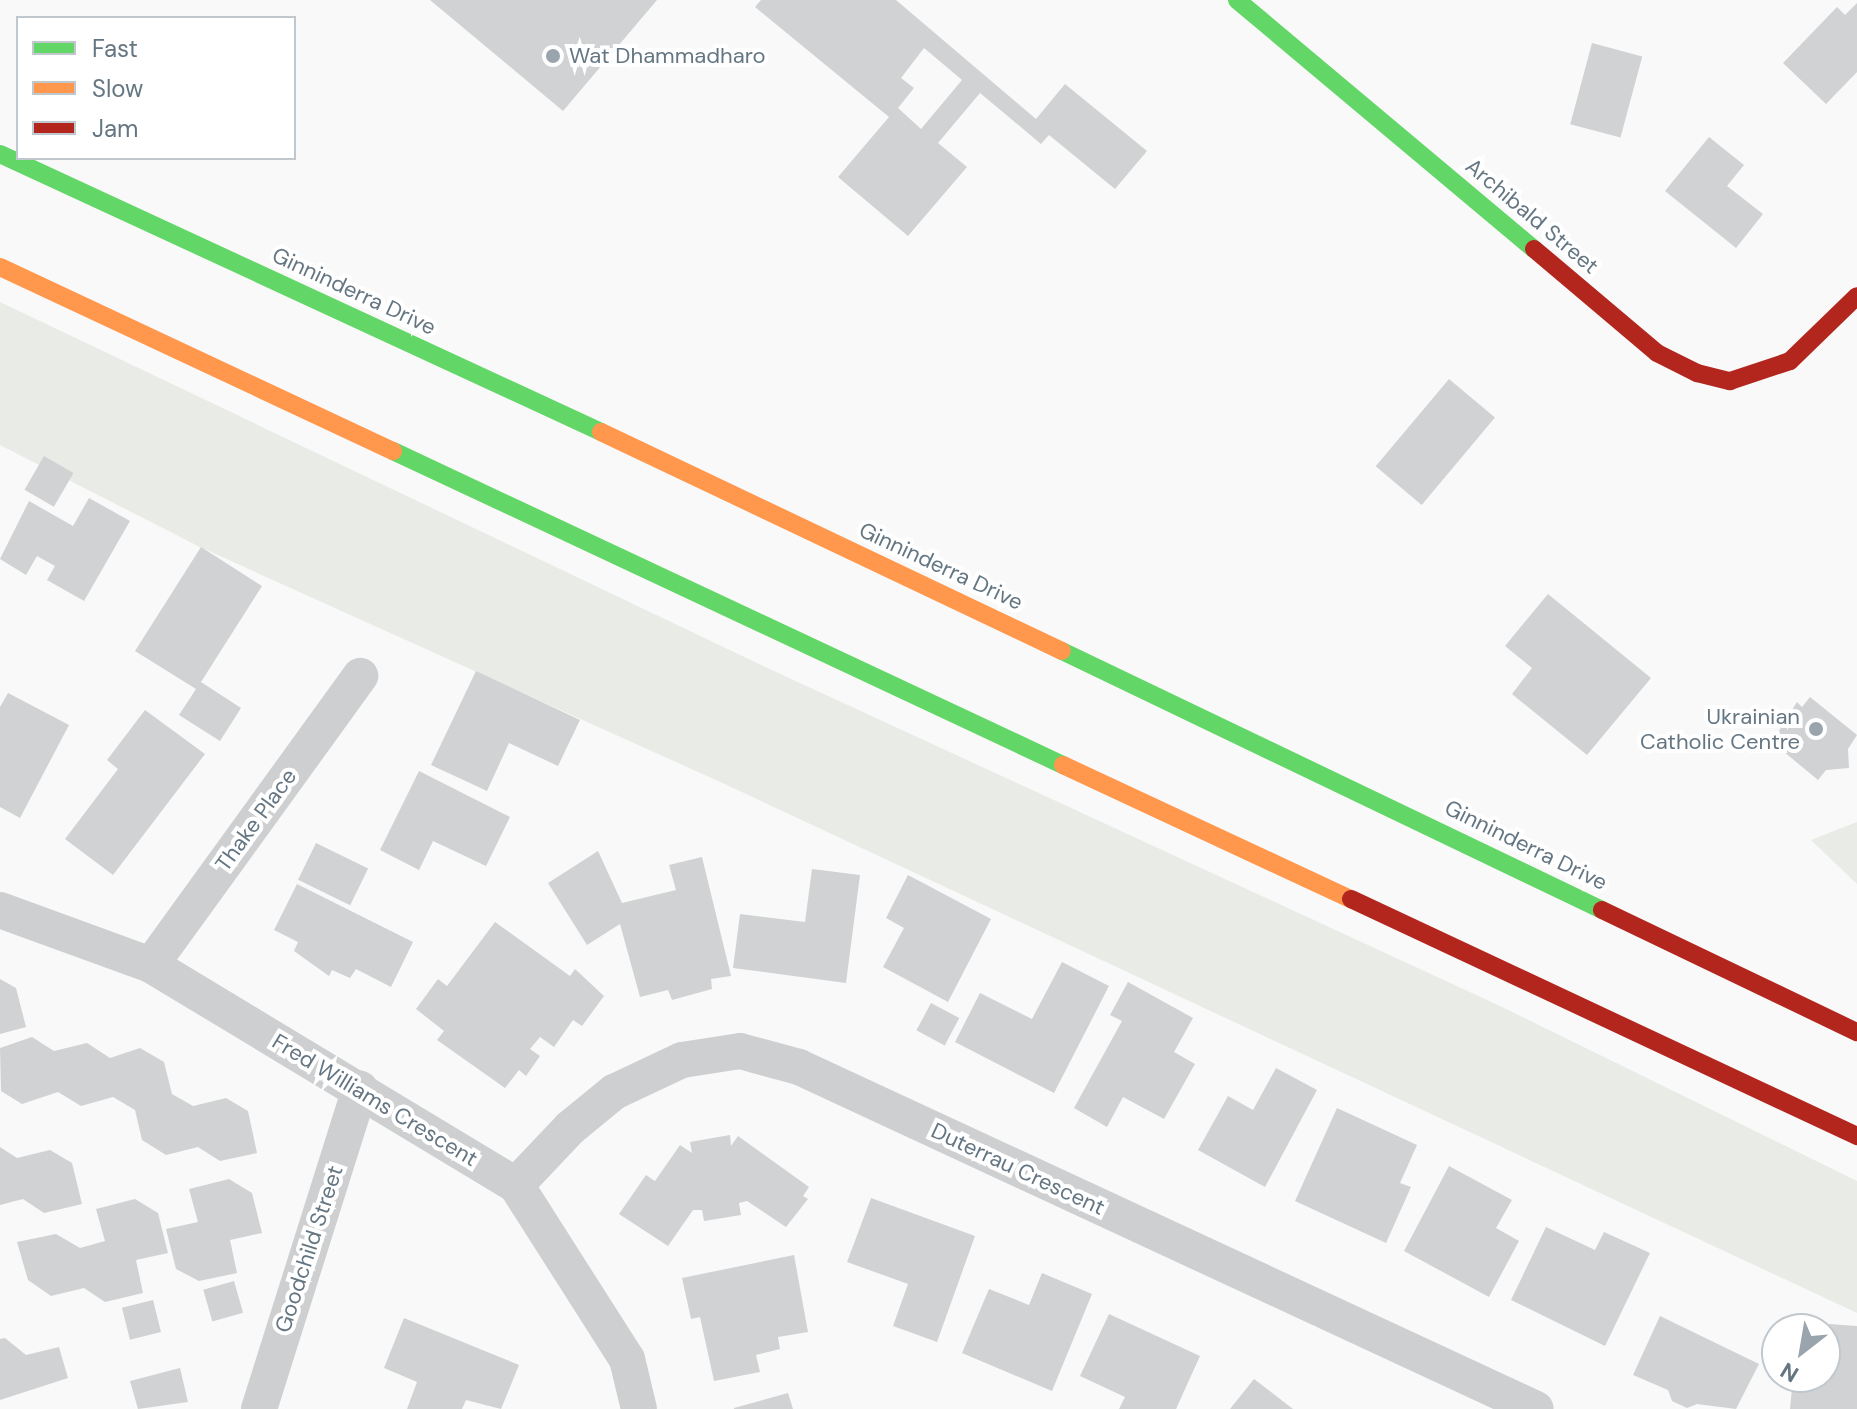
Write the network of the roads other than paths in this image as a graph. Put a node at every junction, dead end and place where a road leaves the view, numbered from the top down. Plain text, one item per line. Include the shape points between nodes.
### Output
1 (1237, 0) edge
2 (0, 154) edge
3 (0, 267) edge
4 (1857, 296) edge
5 (360, 676) dead end
6 (0, 910) edge
7 (151, 965) junction
8 (1857, 1032) edge
9 (360, 1089) junction
10 (1857, 1136) edge
11 (516, 1185) junction
12 (259, 1409) edge
13 (639, 1409) edge
14 (1536, 1409) edge

1 - 4 main road, Archibald Street via 1657,353 1697,373 1730,381 1790,361
2 - 8 main road, Ginninderra Drive via 681,469
3 - 10 main road
5 - 7 street, Thake Place
6 - 7 street, Fred Williams Crescent
7 - 9 street, Fred Williams Crescent
9 - 11 street, Fred Williams Crescent
9 - 12 street, Goodchild Street
11 - 13 street, Fred Williams Crescent via 627,1359
11 - 14 street, Duterrau Crescent via 570,1128 614,1092 682,1060 740,1051 799,1067

